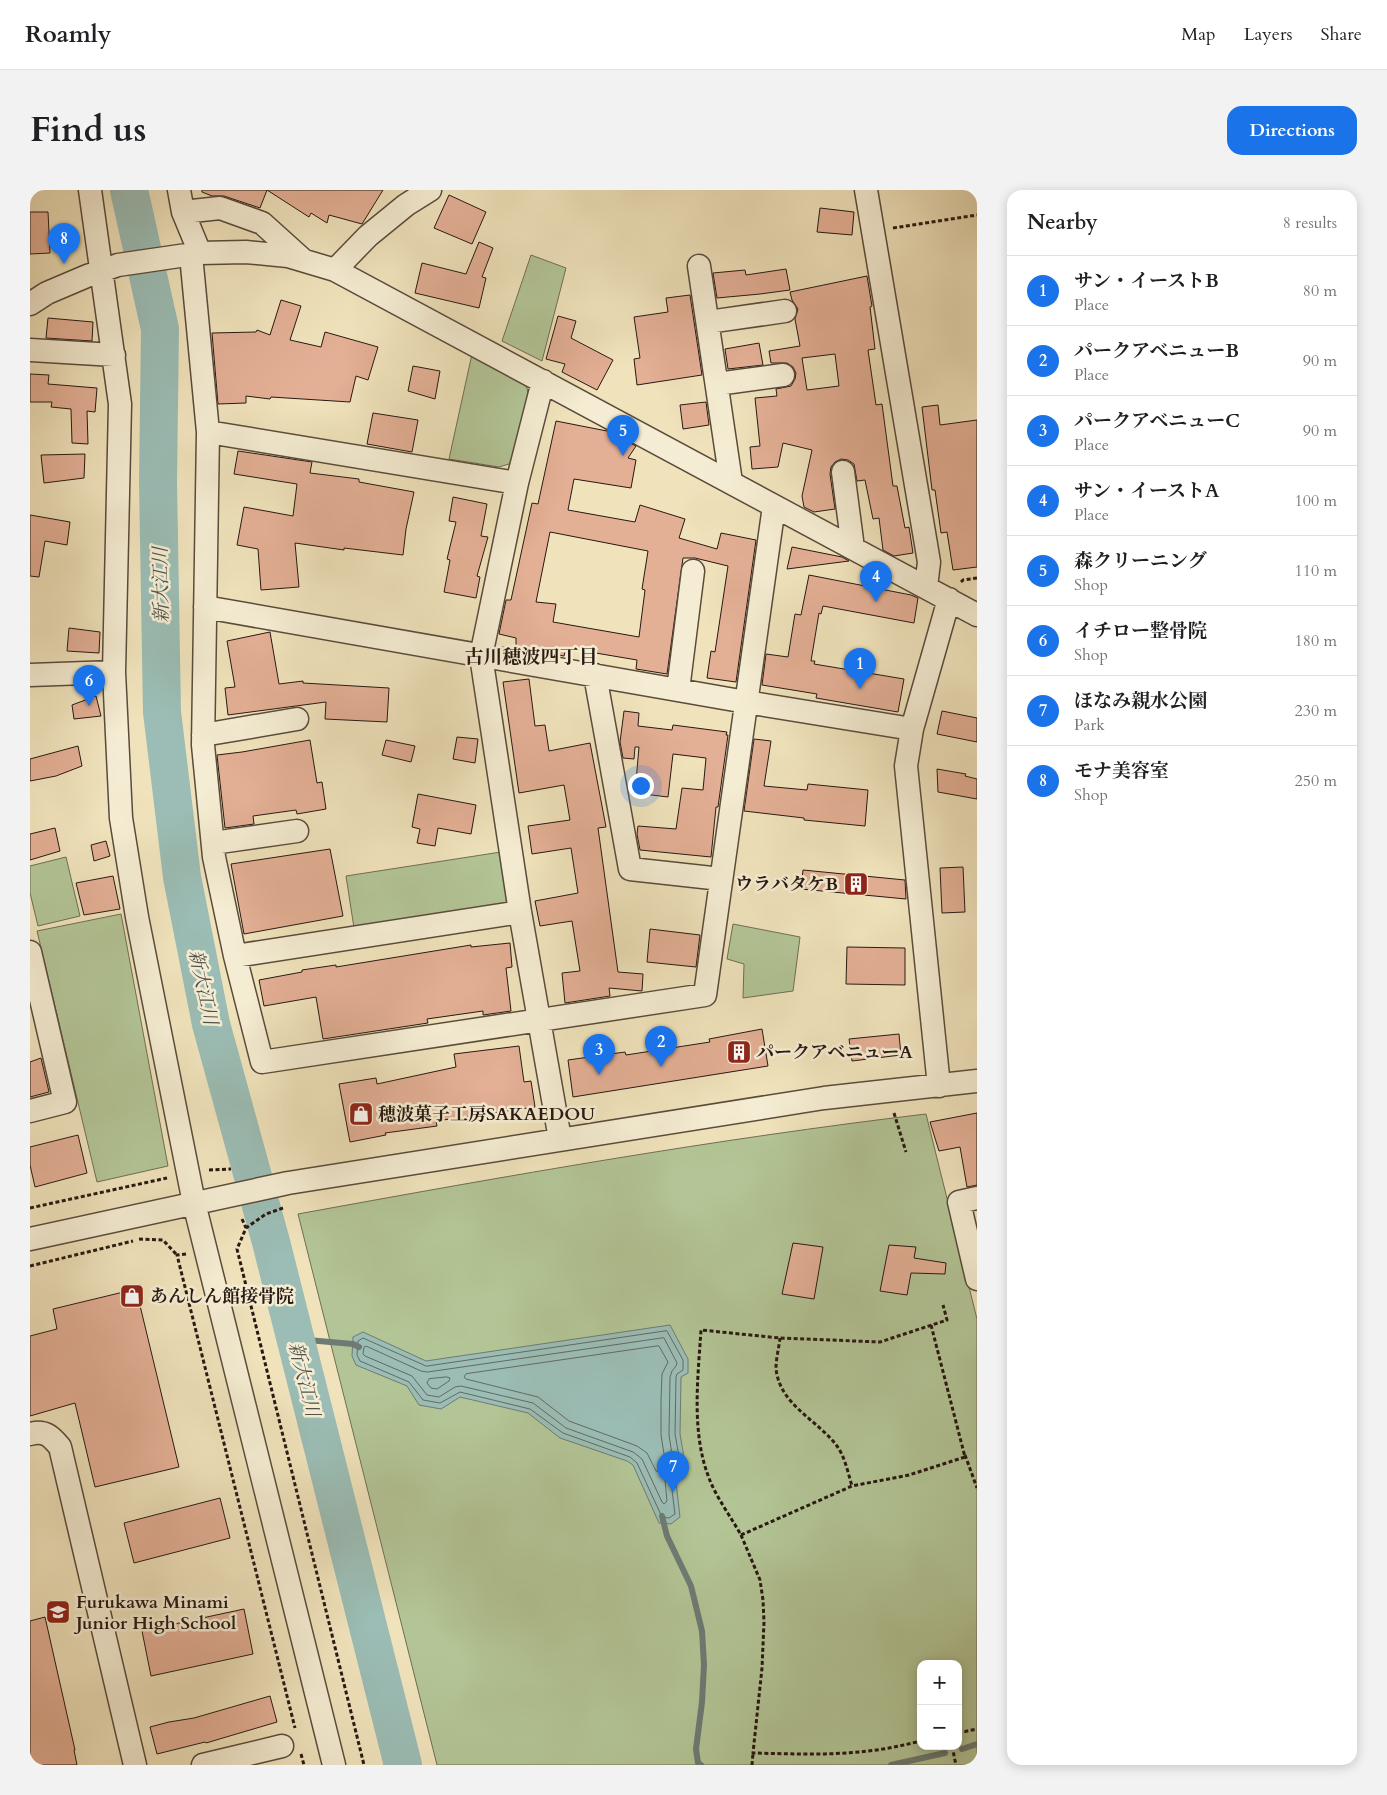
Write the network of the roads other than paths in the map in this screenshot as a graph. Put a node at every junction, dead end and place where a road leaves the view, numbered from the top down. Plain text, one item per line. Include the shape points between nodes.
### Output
1 (90, 190) edge
2 (179, 190) edge
3 (430, 190) edge
4 (866, 190) edge
5 (183, 212) junction
6 (189, 255) junction
7 (305, 262) junction
8 (699, 266) dead end
9 (110, 268) junction
10 (335, 270) junction
11 (30, 304) edge
12 (785, 311) dead end
13 (708, 322) junction
14 (30, 350) edge
15 (114, 355) junction
16 (784, 375) dead end
17 (543, 381) junction
18 (716, 384) junction
19 (208, 432) junction
20 (843, 472) dead end
21 (731, 482) junction
22 (517, 483) junction
23 (774, 506) junction
24 (853, 548) junction
25 (693, 571) dead end
26 (926, 587) junction
27 (949, 599) junction
28 (205, 607) junction
29 (977, 615) edge
30 (480, 656) junction
31 (114, 672) junction
32 (595, 674) junction
33 (30, 675) edge
34 (678, 690) junction
35 (746, 702) junction
36 (297, 719) dead end
37 (912, 729) junction
38 (203, 735) junction
39 (297, 830) dead end
40 (213, 843) junction
41 (721, 879) junction
42 (520, 912) junction
43 (30, 952) edge
44 (235, 956) junction
45 (35, 998) edge
46 (539, 1019) junction
47 (977, 1081) edge
48 (939, 1086) junction
49 (30, 1111) edge
50 (560, 1139) junction
51 (977, 1198) edge
52 (194, 1203) junction
53 (30, 1239) edge
54 (977, 1279) edge
55 (30, 1434) edge
56 (292, 1743) road end
57 (136, 1765) edge
58 (203, 1765) edge
59 (334, 1765) edge

1 - 9 street
2 - 5 street
3 - 10 street via 368,236
4 - 26 street via 929,562
5 - 6 street
5 - 7 street via 220,208 262,223
6 - 7 street via 246,252 288,256
6 - 9 street
6 - 19 street
7 - 10 street
8 - 13 street
9 - 11 street via 47,293
9 - 15 street
10 - 17 street
12 - 13 street
13 - 18 street
14 - 15 street
15 - 31 street via 120,404
16 - 18 street
17 - 21 street
17 - 22 street
18 - 21 street
19 - 22 street
19 - 28 street
20 - 24 street
21 - 23 street
22 - 30 street
23 - 24 street
23 - 35 street
24 - 26 street
25 - 34 street
26 - 27 street
27 - 29 street
27 - 37 street
28 - 30 street
28 - 38 street
30 - 32 street
30 - 42 street
31 - 33 street
31 - 52 street via 121,818 137,917
32 - 34 street
32 - 41 street via 630,869
34 - 35 street
35 - 37 street
35 - 41 street
36 - 38 street
37 - 48 street via 906,766
38 - 40 street
39 - 40 street
40 - 44 street
41 - 46 street via 705,995
42 - 44 street
42 - 46 street
43 - 45 street
44 - 46 street via 262,1062
45 - 49 street via 65,1102
46 - 50 street
47 - 48 street
48 - 50 street via 824,1098
50 - 52 street via 288,1183
51 - 54 street via 959,1202
52 - 53 street
52 - 59 street
55 - 57 street via 39,1432 52,1437 60,1447
56 - 58 street

